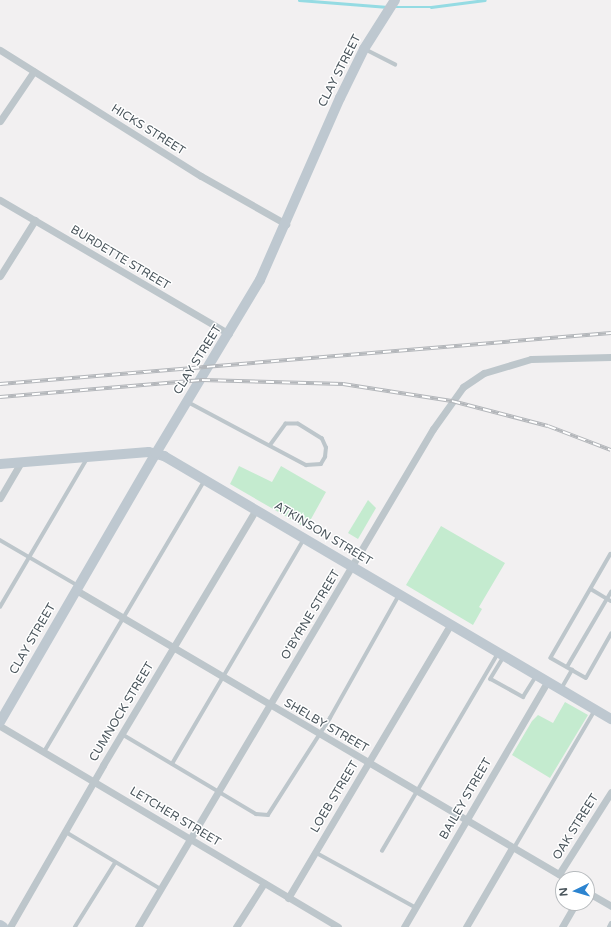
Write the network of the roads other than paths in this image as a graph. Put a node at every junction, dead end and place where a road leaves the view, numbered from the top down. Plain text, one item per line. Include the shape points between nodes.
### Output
1 (395, 0) edge
2 (364, 49) junction
3 (0, 50) edge
4 (395, 64) dead end
5 (34, 72) junction
6 (0, 121) edge
7 (0, 200) edge
8 (35, 220) junction
9 (286, 224) junction
10 (0, 276) edge
11 (229, 334) junction
12 (611, 357) edge
13 (187, 401) junction
14 (272, 445) junction
15 (156, 453) junction
16 (88, 457) junction
17 (21, 462) junction
18 (0, 464) edge
19 (204, 480) junction
20 (0, 498) edge
21 (256, 509) junction
22 (305, 538) junction
23 (0, 540) edge
24 (611, 554) edge
25 (30, 557) junction
26 (352, 566) junction
27 (77, 588) junction
28 (591, 589) junction
29 (611, 592) edge
30 (400, 594) junction
31 (607, 599) junction
32 (611, 601) edge
33 (0, 607) edge
34 (124, 619) junction
35 (451, 624) junction
36 (611, 634) edge
37 (173, 647) junction
38 (501, 654) junction
39 (567, 667) junction
40 (572, 670) junction
41 (536, 675) junction
42 (223, 677) junction
43 (548, 682) junction
44 (561, 690) junction
45 (270, 706) junction
46 (595, 710) junction
47 (611, 719) edge
48 (0, 722) edge
49 (0, 726) edge
50 (320, 733) junction
51 (122, 734) junction
52 (44, 752) junction
53 (368, 762) junction
54 (172, 764) junction
55 (94, 781) junction
56 (416, 791) junction
57 (218, 792) junction
58 (611, 792) edge
59 (466, 821) junction
60 (66, 832) junction
61 (190, 839) junction
62 (513, 848) junction
63 (382, 851) dead end
64 (315, 852) junction
65 (115, 863) junction
66 (561, 871) edge
67 (555, 872) edge
68 (264, 883) junction
69 (161, 889) junction
70 (595, 896) edge
71 (288, 898) junction
72 (610, 904) edge
73 (415, 908) junction
74 (571, 911) edge
75 (611, 923) edge
76 (0, 925) edge
77 (3, 927) edge
78 (10, 927) edge
79 (75, 927) edge
80 (138, 927) edge
81 (236, 927) edge
82 (338, 927) edge
83 (404, 927) edge
84 (466, 927) edge
85 (562, 927) edge
86 (609, 927) edge

1 - 2 street, CLAY STREET
2 - 4 lane
2 - 9 street, CLAY STREET via 324,132
3 - 5 street, HICKS STREET
5 - 6 street
5 - 9 street, HICKS STREET via 201,176
7 - 8 street, BURDETTE STREET
8 - 10 street
8 - 11 street, BURDETTE STREET
9 - 11 street, CLAY STREET via 260,280
11 - 13 street, CLAY STREET
12 - 26 street, O'BYRNE STREET via 531,359 496,368 468,383 433,429
13 - 14 lane
13 - 15 street, CLAY STREET
14 - 14 lane via 306,465 321,464 325,457 326,448 322,439 298,424 286,424
15 - 16 street
15 - 19 street, ATKINSON STREET
15 - 27 street, CLAY STREET
16 - 17 street
16 - 25 lane
17 - 18 street
17 - 20 street
19 - 21 street, ATKINSON STREET
19 - 34 lane
21 - 22 street, ATKINSON STREET
21 - 37 street, CUMNOCK STREET
22 - 26 street, ATKINSON STREET
22 - 42 lane
23 - 25 lane
24 - 28 lane
25 - 27 lane
25 - 33 lane
26 - 30 street, ATKINSON STREET
26 - 45 street, O'BYRNE STREET
27 - 34 street, SHELBY STREET
27 - 48 street, CLAY STREET
28 - 31 lane
28 - 39 lane via 551,658
29 - 31 lane
30 - 35 street, ATKINSON STREET
30 - 50 lane
31 - 32 lane
31 - 39 lane
34 - 37 street, SHELBY STREET
34 - 52 lane
35 - 38 street, ATKINSON STREET
35 - 53 street, LOEB STREET
36 - 40 lane via 586,678
37 - 42 street, SHELBY STREET
37 - 51 street, CUMNOCK STREET
38 - 41 street, ATKINSON STREET
38 - 41 lane via 491,679 523,698
38 - 56 lane
39 - 40 lane
40 - 44 lane
41 - 43 street, ATKINSON STREET
42 - 45 street, SHELBY STREET
42 - 54 lane
43 - 44 street, ATKINSON STREET
43 - 59 street, BAILEY STREET
44 - 46 street, ATKINSON STREET
45 - 50 street, SHELBY STREET
45 - 57 street, O'BYRNE STREET
46 - 47 street, ATKINSON STREET
46 - 62 lane
49 - 52 street, LETCHER STREET
50 - 53 street, SHELBY STREET
50 - 57 lane via 268,815 256,814
51 - 54 lane
51 - 55 street, CUMNOCK STREET
52 - 55 street, LETCHER STREET
53 - 56 street, SHELBY STREET
53 - 64 street, LOEB STREET
54 - 57 lane
55 - 60 street, CUMNOCK STREET
55 - 61 street, LETCHER STREET
56 - 59 street, SHELBY STREET
56 - 63 lane
57 - 61 street, O'BYRNE STREET
58 - 66 street, OAK STREET
59 - 62 street, SHELBY STREET
59 - 73 street, BAILEY STREET
60 - 65 lane
60 - 78 street, CUMNOCK STREET
61 - 68 street, LETCHER STREET
61 - 69 street, O'BYRNE STREET
62 - 67 street, SHELBY STREET
62 - 84 street
64 - 71 street, LOEB STREET
64 - 73 lane
65 - 69 lane
65 - 79 lane
68 - 71 street, LETCHER STREET
68 - 81 street
69 - 80 street, O'BYRNE STREET
70 - 72 street
71 - 82 street, LETCHER STREET
73 - 83 street, BAILEY STREET
74 - 85 street
75 - 86 lane
76 - 77 street

